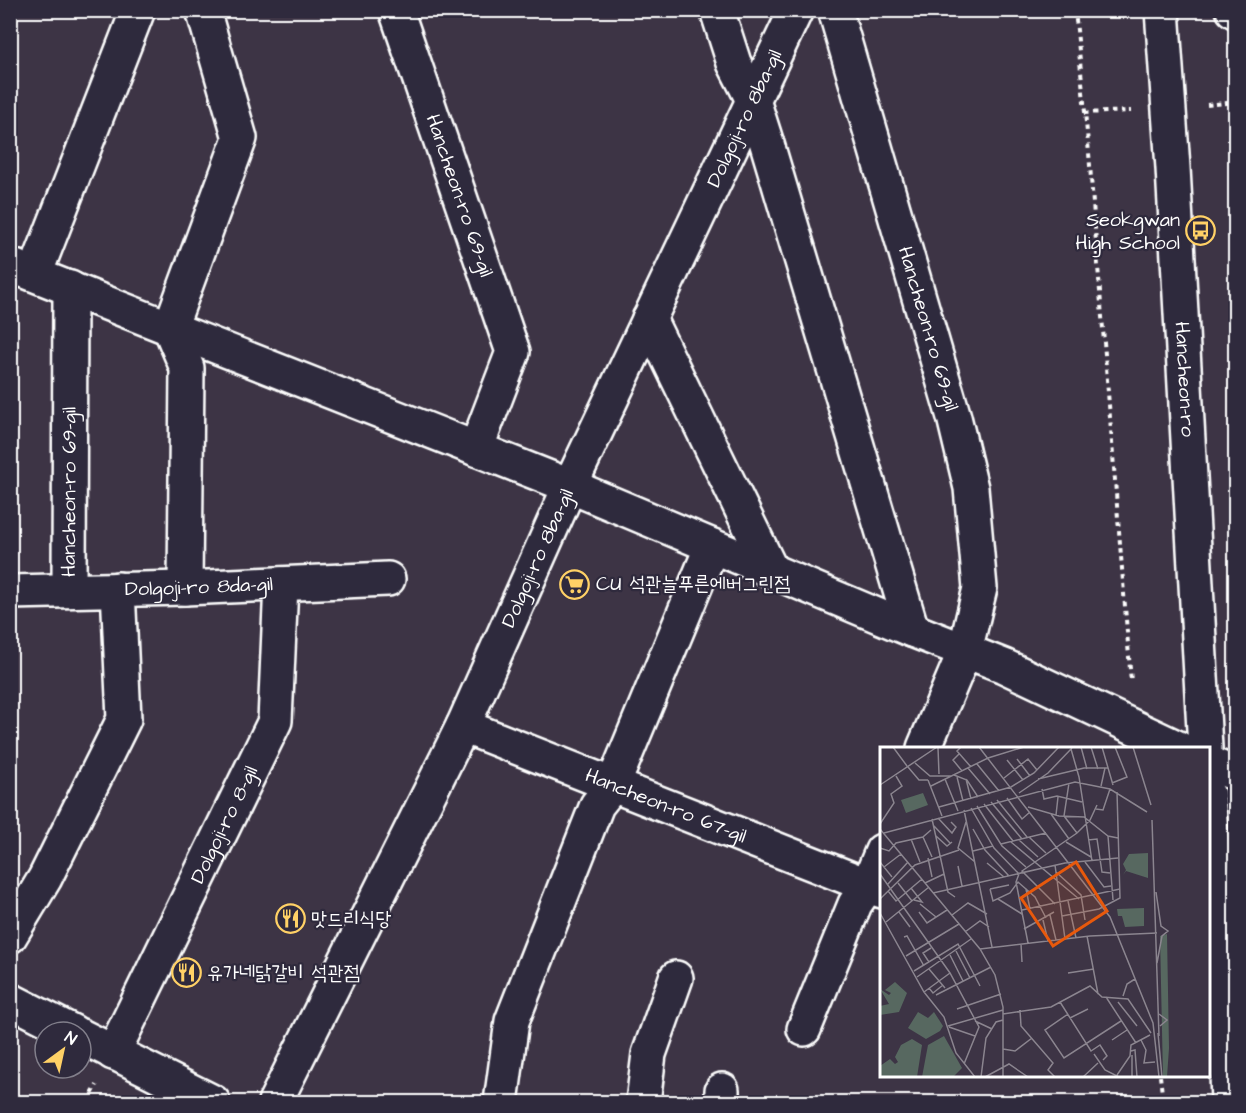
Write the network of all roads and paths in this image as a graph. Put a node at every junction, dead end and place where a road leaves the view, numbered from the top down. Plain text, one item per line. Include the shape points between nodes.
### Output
1 (138, 10) edge
2 (203, 10) edge
3 (396, 10) edge
4 (717, 10) edge
5 (796, 10) edge
6 (835, 10) edge
7 (1076, 10) edge
8 (1162, 10) edge
9 (753, 100) junction
10 (23, 269) edge
11 (70, 288) junction
12 (649, 319) junction
13 (170, 328) junction
14 (476, 449) junction
15 (570, 486) junction
16 (712, 546) junction
17 (771, 570) junction
18 (388, 579) dead end
19 (281, 584) junction
20 (185, 588) junction
21 (69, 590) junction
22 (118, 590) junction
23 (10, 592) edge
24 (912, 630) junction
25 (965, 651) junction
26 (1128, 725) junction
27 (463, 726) junction
28 (924, 747) edge
29 (1176, 747) edge
30 (1205, 747) edge
31 (1210, 763) edge
32 (1236, 774) edge
33 (614, 785) junction
34 (1210, 809) edge
35 (880, 862) edge
36 (875, 888) edge
37 (10, 936) edge
38 (676, 978) dead end
39 (1223, 987) edge
40 (10, 1000) edge
41 (49, 1020) edge
42 (804, 1029) dead end
43 (93, 1042) edge
44 (114, 1053) junction
45 (1160, 1077) edge
46 (213, 1102) edge
47 (275, 1102) edge
48 (501, 1102) edge
49 (643, 1102) edge
50 (1163, 1102) edge
51 (1228, 1102) edge

1 - 10 street
2 - 13 street via 240,138
3 - 14 street, Hancheon-ro 69-gil via 513,352
4 - 9 street via 734,63
5 - 9 street, Dolgoji-ro 8ba-gil
6 - 25 street, Hancheon-ro 69-gil via 954,417 971,488 981,588
7 - 26 path via 1131,691
8 - 30 street, Hancheon-ro
9 - 12 street, Dolgoji-ro 8ba-gil
9 - 24 street
10 - 11 street
11 - 13 street
11 - 21 street, Hancheon-ro 69-gil
12 - 15 street, Dolgoji-ro 8ba-gil
12 - 17 street
13 - 14 street
13 - 20 street via 187,368
14 - 15 street
15 - 16 street
15 - 27 street, Dolgoji-ro 8ba-gil
16 - 17 street
16 - 33 street
17 - 24 street
18 - 19 street, Dolgoji-ro 8da-gil
19 - 20 street, Dolgoji-ro 8da-gil
19 - 44 street, Dolgoji-ro 8-gil via 275,722
20 - 22 street, Dolgoji-ro 8da-gil
21 - 22 street, Dolgoji-ro 8da-gil
21 - 23 street, Dolgoji-ro 8da-gil
22 - 37 street via 124,719 45,878
24 - 25 street
25 - 26 street
25 - 28 street, Hancheon-ro 69-gil
26 - 29 street
27 - 33 street, Hancheon-ro 67-gil
27 - 47 street, Dolgoji-ro 8ba-gil
31 - 32 street
33 - 36 street, Hancheon-ro 67-gil
33 - 48 street via 597,805 512,1021
34 - 39 street
35 - 36 street
36 - 42 street via 855,904
38 - 49 street via 648,1053
39 - 51 street
40 - 41 street
43 - 44 street
44 - 46 street
45 - 50 path

